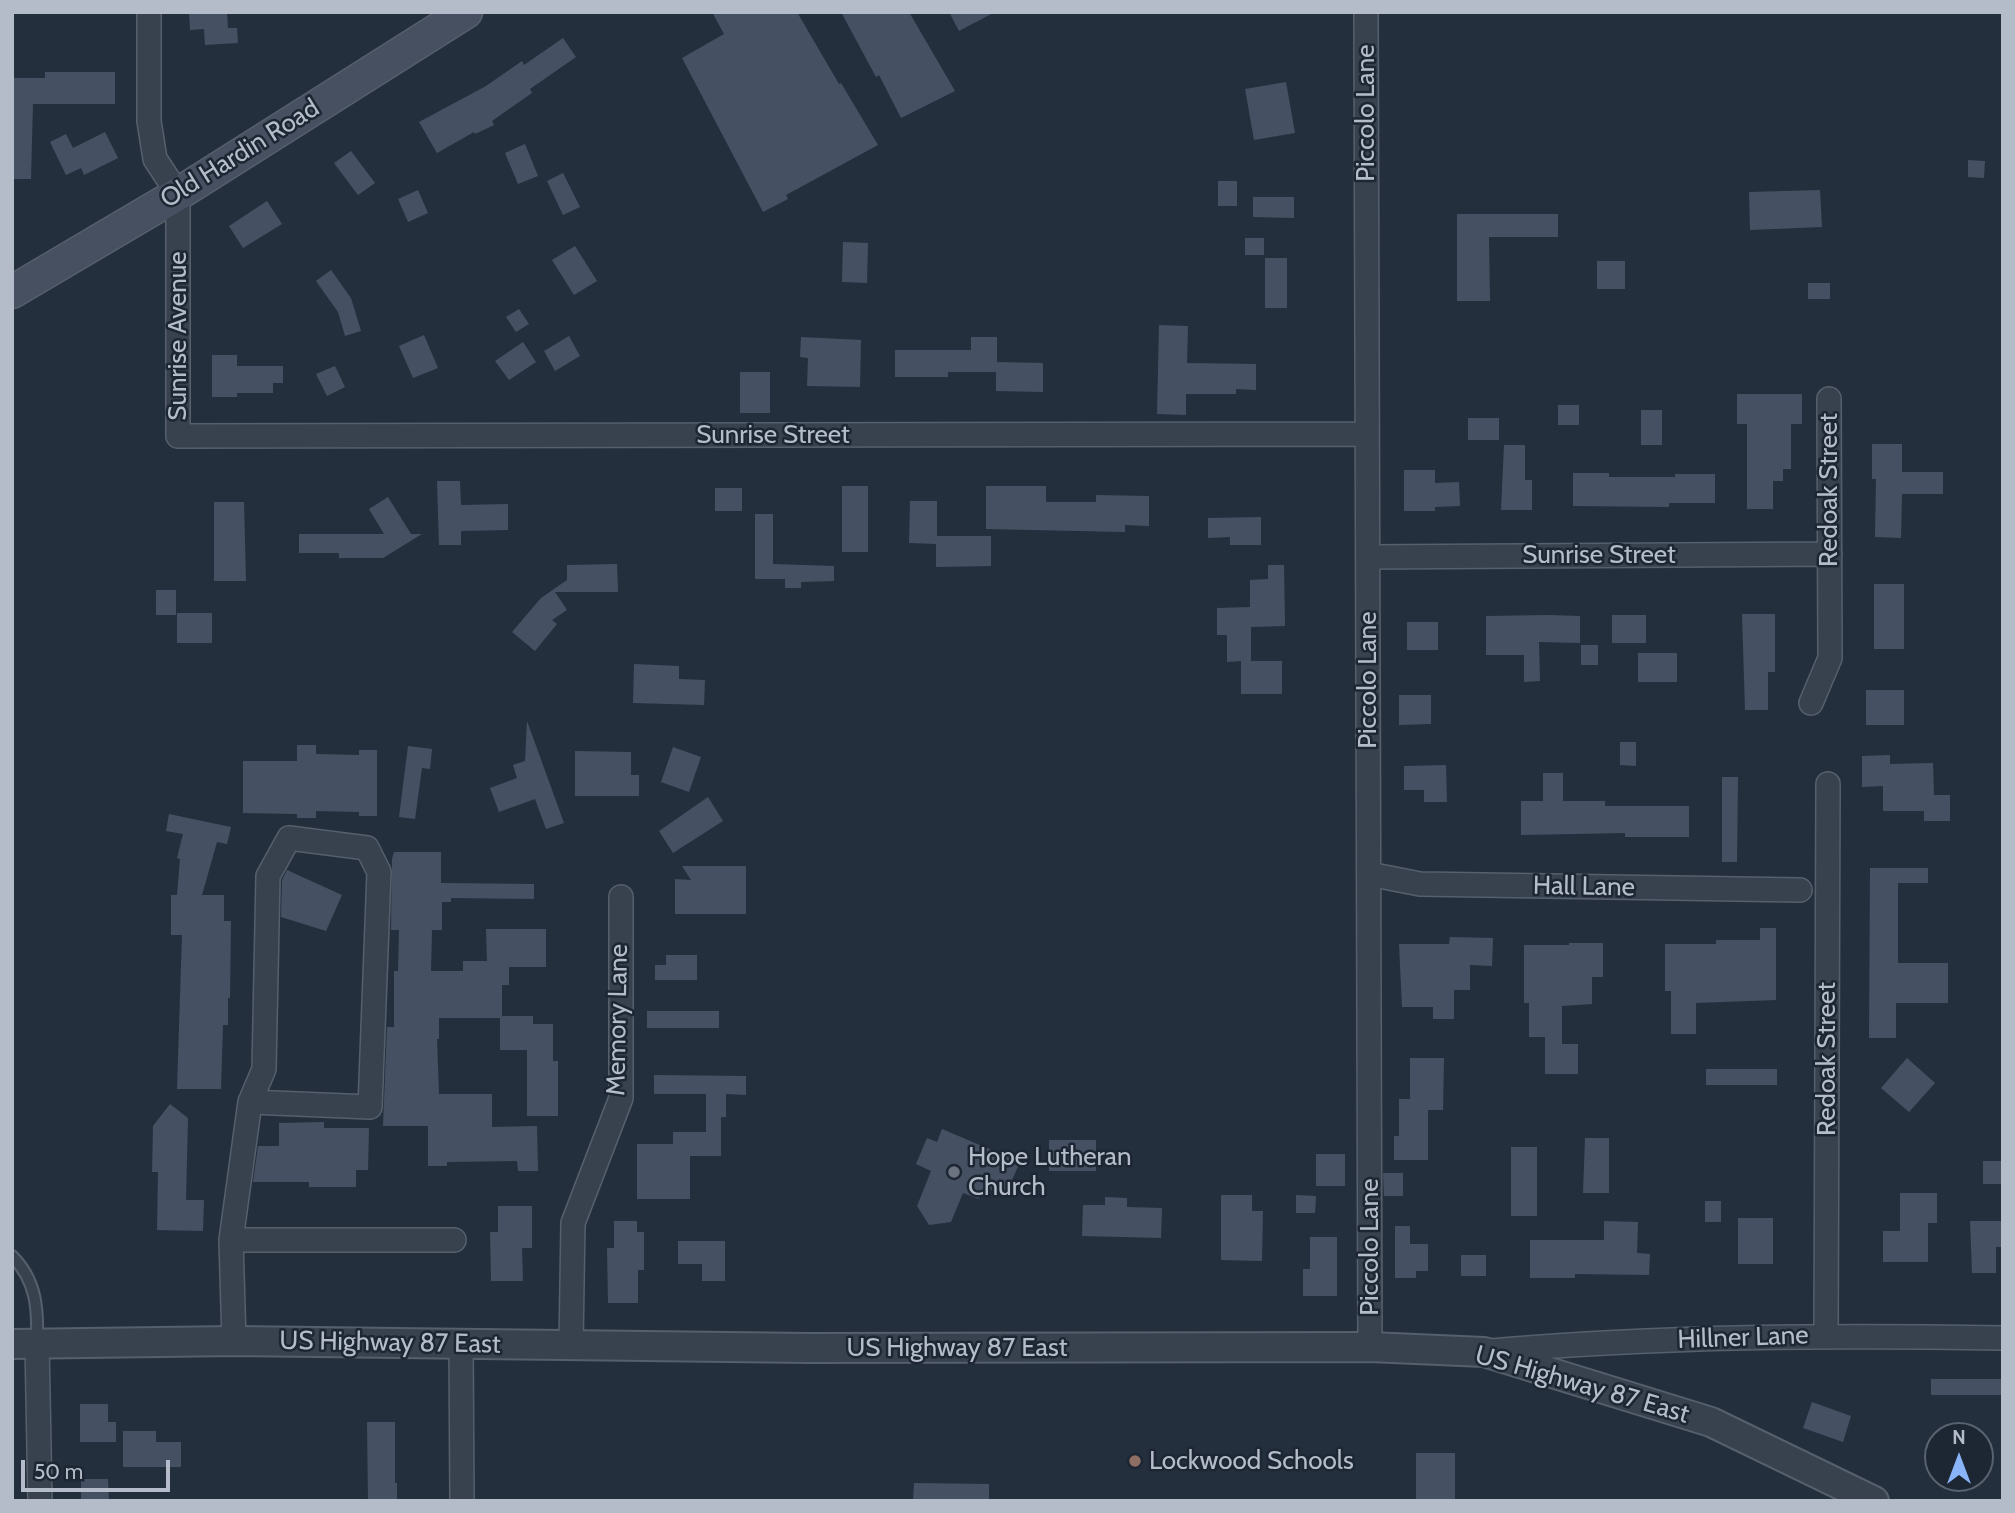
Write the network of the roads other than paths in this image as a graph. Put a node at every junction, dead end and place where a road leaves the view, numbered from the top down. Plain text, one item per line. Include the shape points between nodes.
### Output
1 (149, 12) edge
2 (466, 12) edge
3 (1366, 12) edge
4 (178, 194) junction
5 (12, 292) edge
6 (1829, 399) dead end
7 (1367, 435) junction
8 (178, 436) joint
9 (1830, 554) junction
10 (1368, 557) junction
11 (1811, 703) dead end
12 (1828, 783) dead end
13 (1369, 874) junction
14 (1800, 890) dead end
15 (621, 897) dead end
16 (250, 1102) junction
17 (232, 1240) junction
18 (454, 1240) dead end
19 (12, 1256) edge
20 (1826, 1335) junction
21 (2003, 1338) edge
22 (234, 1341) junction
23 (24, 1343) edge
24 (461, 1345) junction
25 (571, 1345) junction
26 (1370, 1347) junction
27 (1484, 1352) junction
28 (40, 1501) edge
29 (462, 1501) edge
30 (1874, 1501) edge

1 - 4 street via 151,134 155,159
2 - 4 main road, Old Hardin Road
3 - 7 street, Piccolo Lane
4 - 5 main road, Old Hardin Road
4 - 8 street, Sunrise Avenue
6 - 9 street, Redoak Street
7 - 8 street, Sunrise Street
7 - 10 street, Piccolo Lane
9 - 10 street, Sunrise Street
9 - 11 street, Redoak Street via 1830,658
10 - 13 street, Piccolo Lane
12 - 20 street, Redoak Street
13 - 14 street, Hall Lane via 1420,884
13 - 26 street, Piccolo Lane
15 - 25 street, Memory Lane via 621,1097 573,1223
16 - 16 street via 264,1069 268,876 289,838 367,848 379,872 370,1107
16 - 17 street
17 - 18 street
17 - 22 street
19 - 23 lane via 24,1268 38,1308
20 - 21 street, Hillner Lane
20 - 27 street, Hillner Lane via 1586,1342
22 - 23 street, US Highway 87 East
22 - 24 street, US Highway 87 East
23 - 28 street
24 - 25 street, US Highway 87 East
24 - 29 street
25 - 26 street, US Highway 87 East
26 - 27 street, US Highway 87 East
27 - 30 street, US Highway 87 East via 1711,1422

